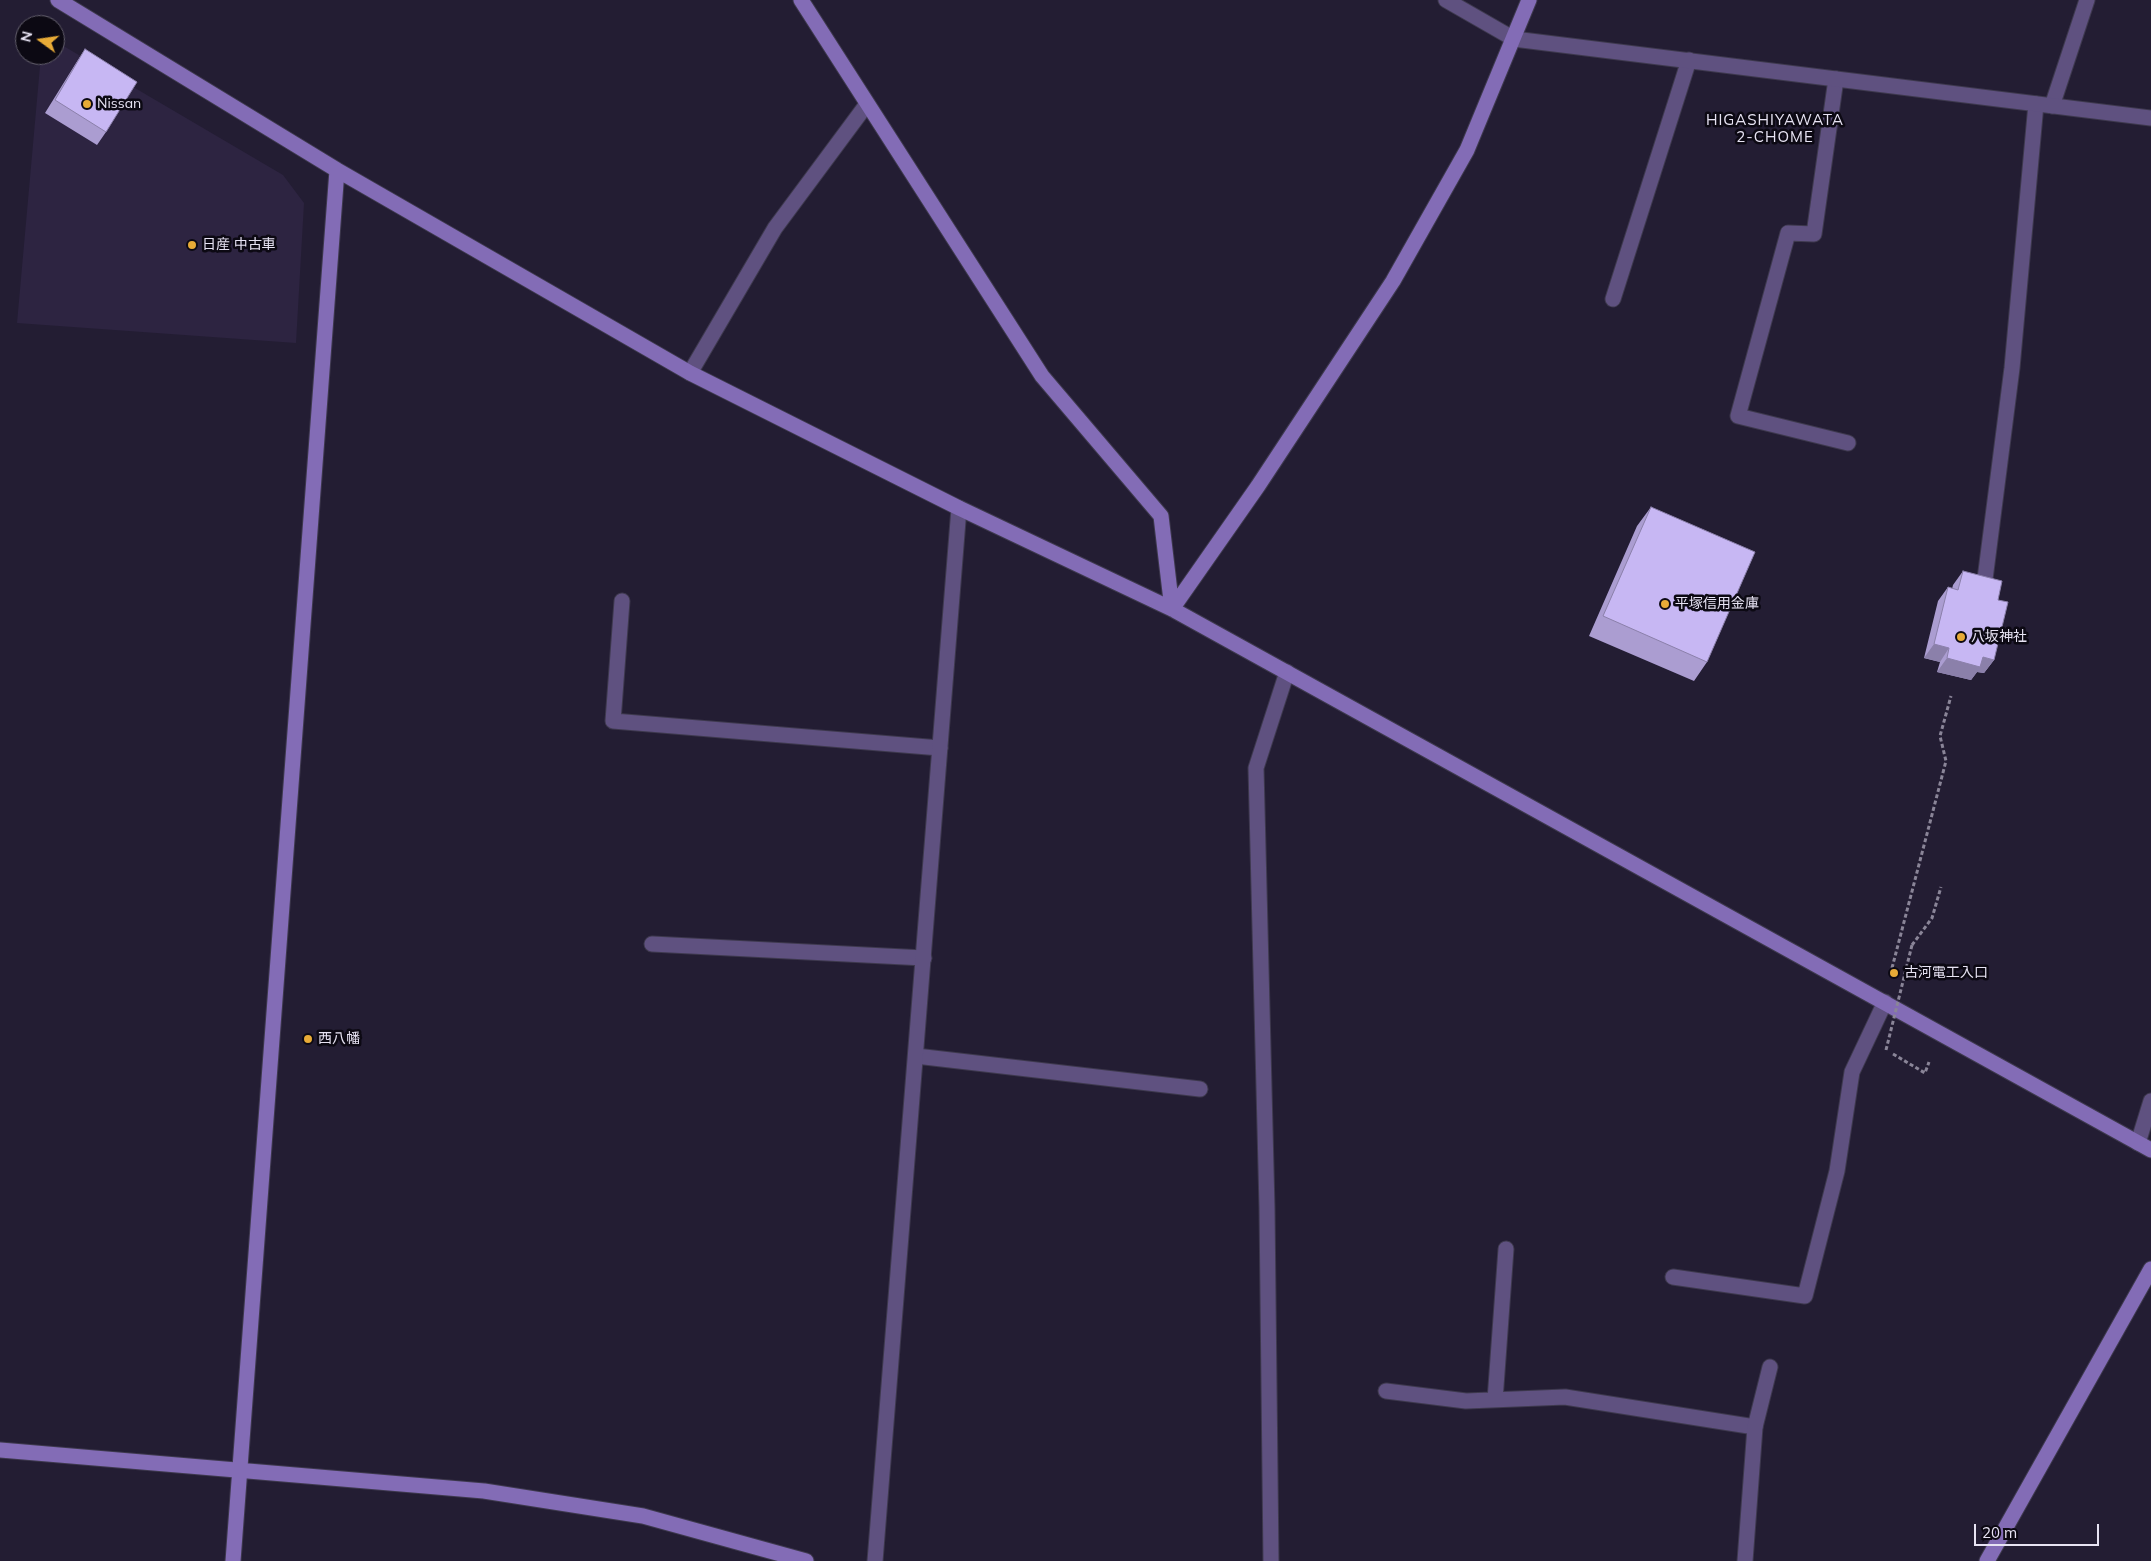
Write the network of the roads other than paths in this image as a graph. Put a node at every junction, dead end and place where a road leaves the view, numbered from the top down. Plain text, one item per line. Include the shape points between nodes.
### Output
1 (58, 0) edge
2 (801, 0) edge
3 (1446, 0) edge
4 (1529, 0) edge
5 (2087, 0) edge
6 (1514, 39) junction
7 (1689, 60) junction
8 (1836, 79) junction
9 (867, 104) junction
10 (2036, 104) junction
11 (2052, 106) junction
12 (2151, 118) edge
13 (337, 170) junction
14 (1613, 300) dead end
15 (690, 373) junction
16 (1848, 442) dead end
17 (959, 508) junction
18 (1986, 579) edge
19 (622, 601) dead end
20 (1172, 609) junction
21 (1287, 672) junction
22 (940, 748) junction
23 (652, 944) dead end
24 (924, 958) junction
25 (1885, 1002) junction
26 (916, 1056) junction
27 (1200, 1088) dead end
28 (2151, 1101) edge
29 (2144, 1146) edge
30 (1506, 1249) dead end
31 (2151, 1269) edge
32 (1673, 1277) dead end
33 (1770, 1367) dead end
34 (1386, 1391) dead end
35 (1495, 1400) junction
36 (1755, 1427) junction
37 (0, 1450) edge
38 (241, 1469) junction
39 (233, 1561) edge
40 (806, 1561) edge
41 (875, 1561) edge
42 (1271, 1561) edge
43 (1745, 1561) edge
44 (1987, 1561) edge

1 - 13 street
2 - 9 street
3 - 6 street
4 - 6 street
5 - 11 street
6 - 7 street
6 - 20 street via 1467,150 1392,281 1258,486
7 - 8 street
7 - 14 street
8 - 10 street
8 - 16 street via 1814,234 1788,233 1738,416
9 - 15 street via 775,228
9 - 20 street via 1042,376 1161,516
10 - 11 street
10 - 18 street via 2012,368
11 - 12 street
13 - 15 street
13 - 38 street
15 - 17 street
17 - 20 street
17 - 22 street
19 - 22 street via 613,721
20 - 21 street
21 - 25 street
21 - 42 street via 1256,768 1267,1208
22 - 24 street
23 - 24 street
24 - 26 street
25 - 29 street
25 - 32 street via 1852,1072 1837,1171 1805,1296
26 - 27 street
26 - 41 street
28 - 29 street
30 - 35 street
31 - 44 street
33 - 36 street
34 - 35 street
35 - 36 street via 1564,1397
36 - 43 street
37 - 38 street
38 - 39 street
38 - 40 street via 484,1491 643,1516

